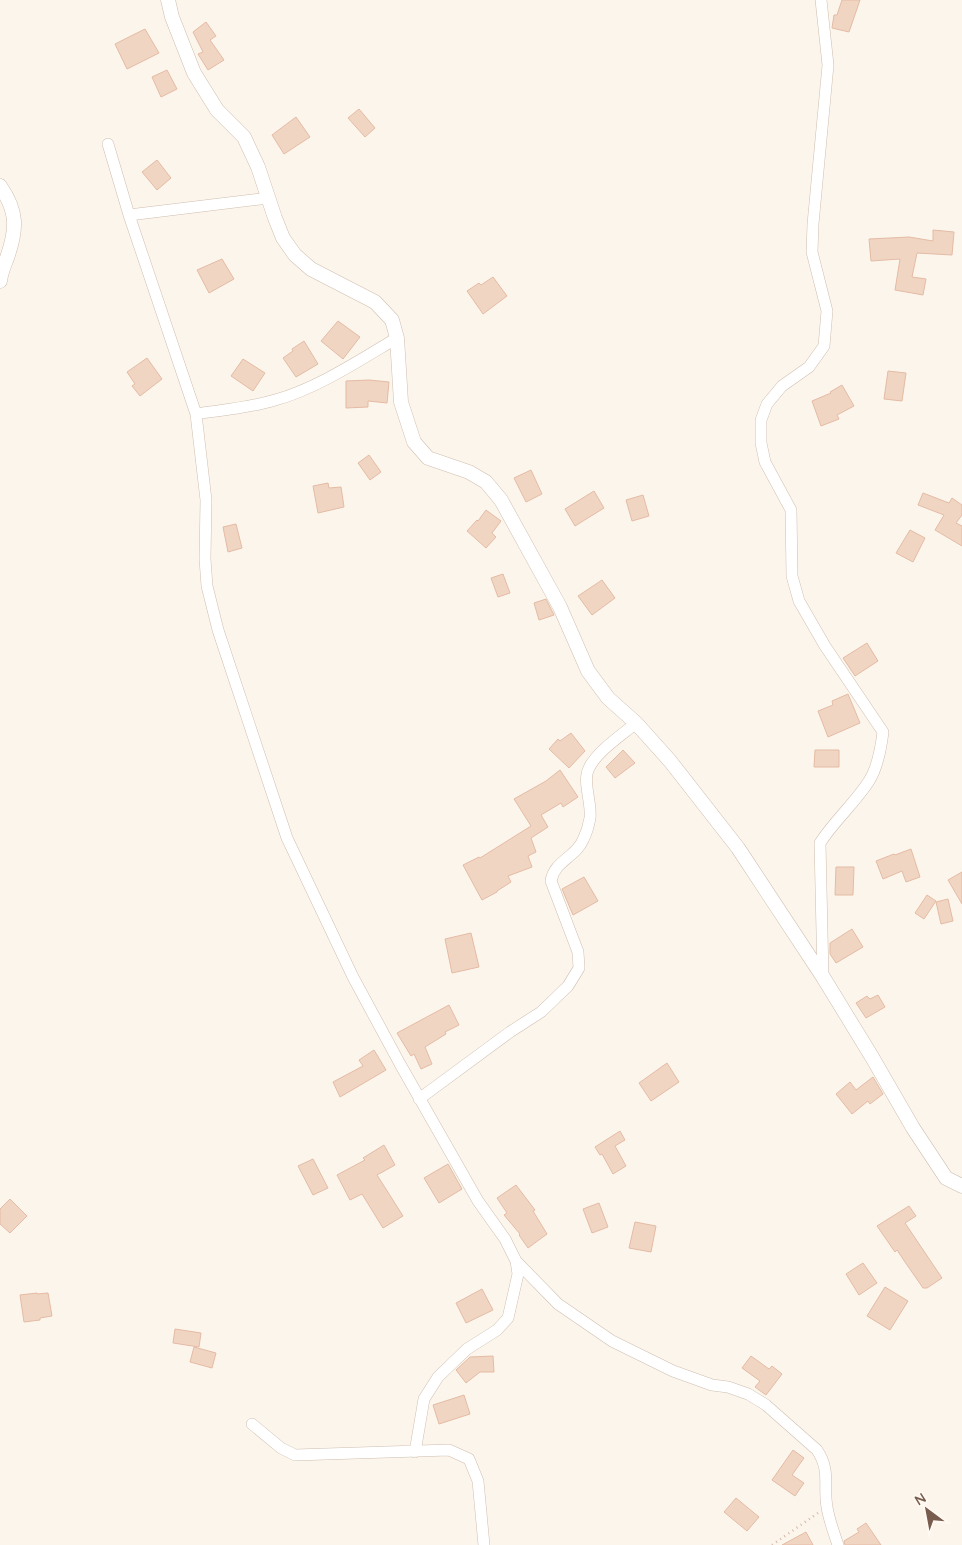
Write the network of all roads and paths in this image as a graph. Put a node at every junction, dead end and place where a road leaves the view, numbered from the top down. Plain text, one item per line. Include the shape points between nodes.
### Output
1 (168, 0) edge
2 (821, 0) edge
3 (108, 144) dead end
4 (0, 186) edge
5 (269, 198) junction
6 (129, 215) junction
7 (0, 281) edge
8 (397, 338) junction
9 (196, 414) junction
10 (636, 723) junction
11 (824, 977) junction
12 (419, 1099) junction
13 (962, 1186) edge
14 (516, 1261) junction
15 (252, 1424) dead end
16 (415, 1452) junction
17 (827, 1507) junction
18 (484, 1545) edge
19 (772, 1545) edge
20 (838, 1545) edge

1 - 5 street via 194,73 217,110 244,137
2 - 11 street via 828,65 812,252 827,311 824,346 809,367 782,386 767,404 761,420 761,442 765,462 791,510 792,576 799,601 883,732 870,780 820,843
3 - 6 street
4 - 7 street via 13,210 16,226
5 - 6 street
5 - 8 street via 284,238 295,255 311,269 375,302 392,320
6 - 9 street
8 - 9 street via 316,384 276,400
8 - 10 street via 400,402 414,442 428,458 469,472 486,482 501,500 560,607 588,671 608,698
9 - 12 street via 206,500 207,586 218,630 288,838 353,977
10 - 11 street via 738,848
10 - 12 street via 596,757 588,770 590,817 583,841 552,872 551,881 578,952 579,968 568,986 541,1012
11 - 13 street via 912,1128 946,1178
12 - 14 street
14 - 16 street via 518,1274 508,1318 497,1330 467,1349 438,1377 424,1399
14 - 17 street via 558,1304 612,1341 673,1372 728,1387 766,1404 821,1456 827,1476
15 - 16 street via 296,1456
16 - 18 street via 449,1450 469,1459 478,1481
17 - 19 path
17 - 20 street

